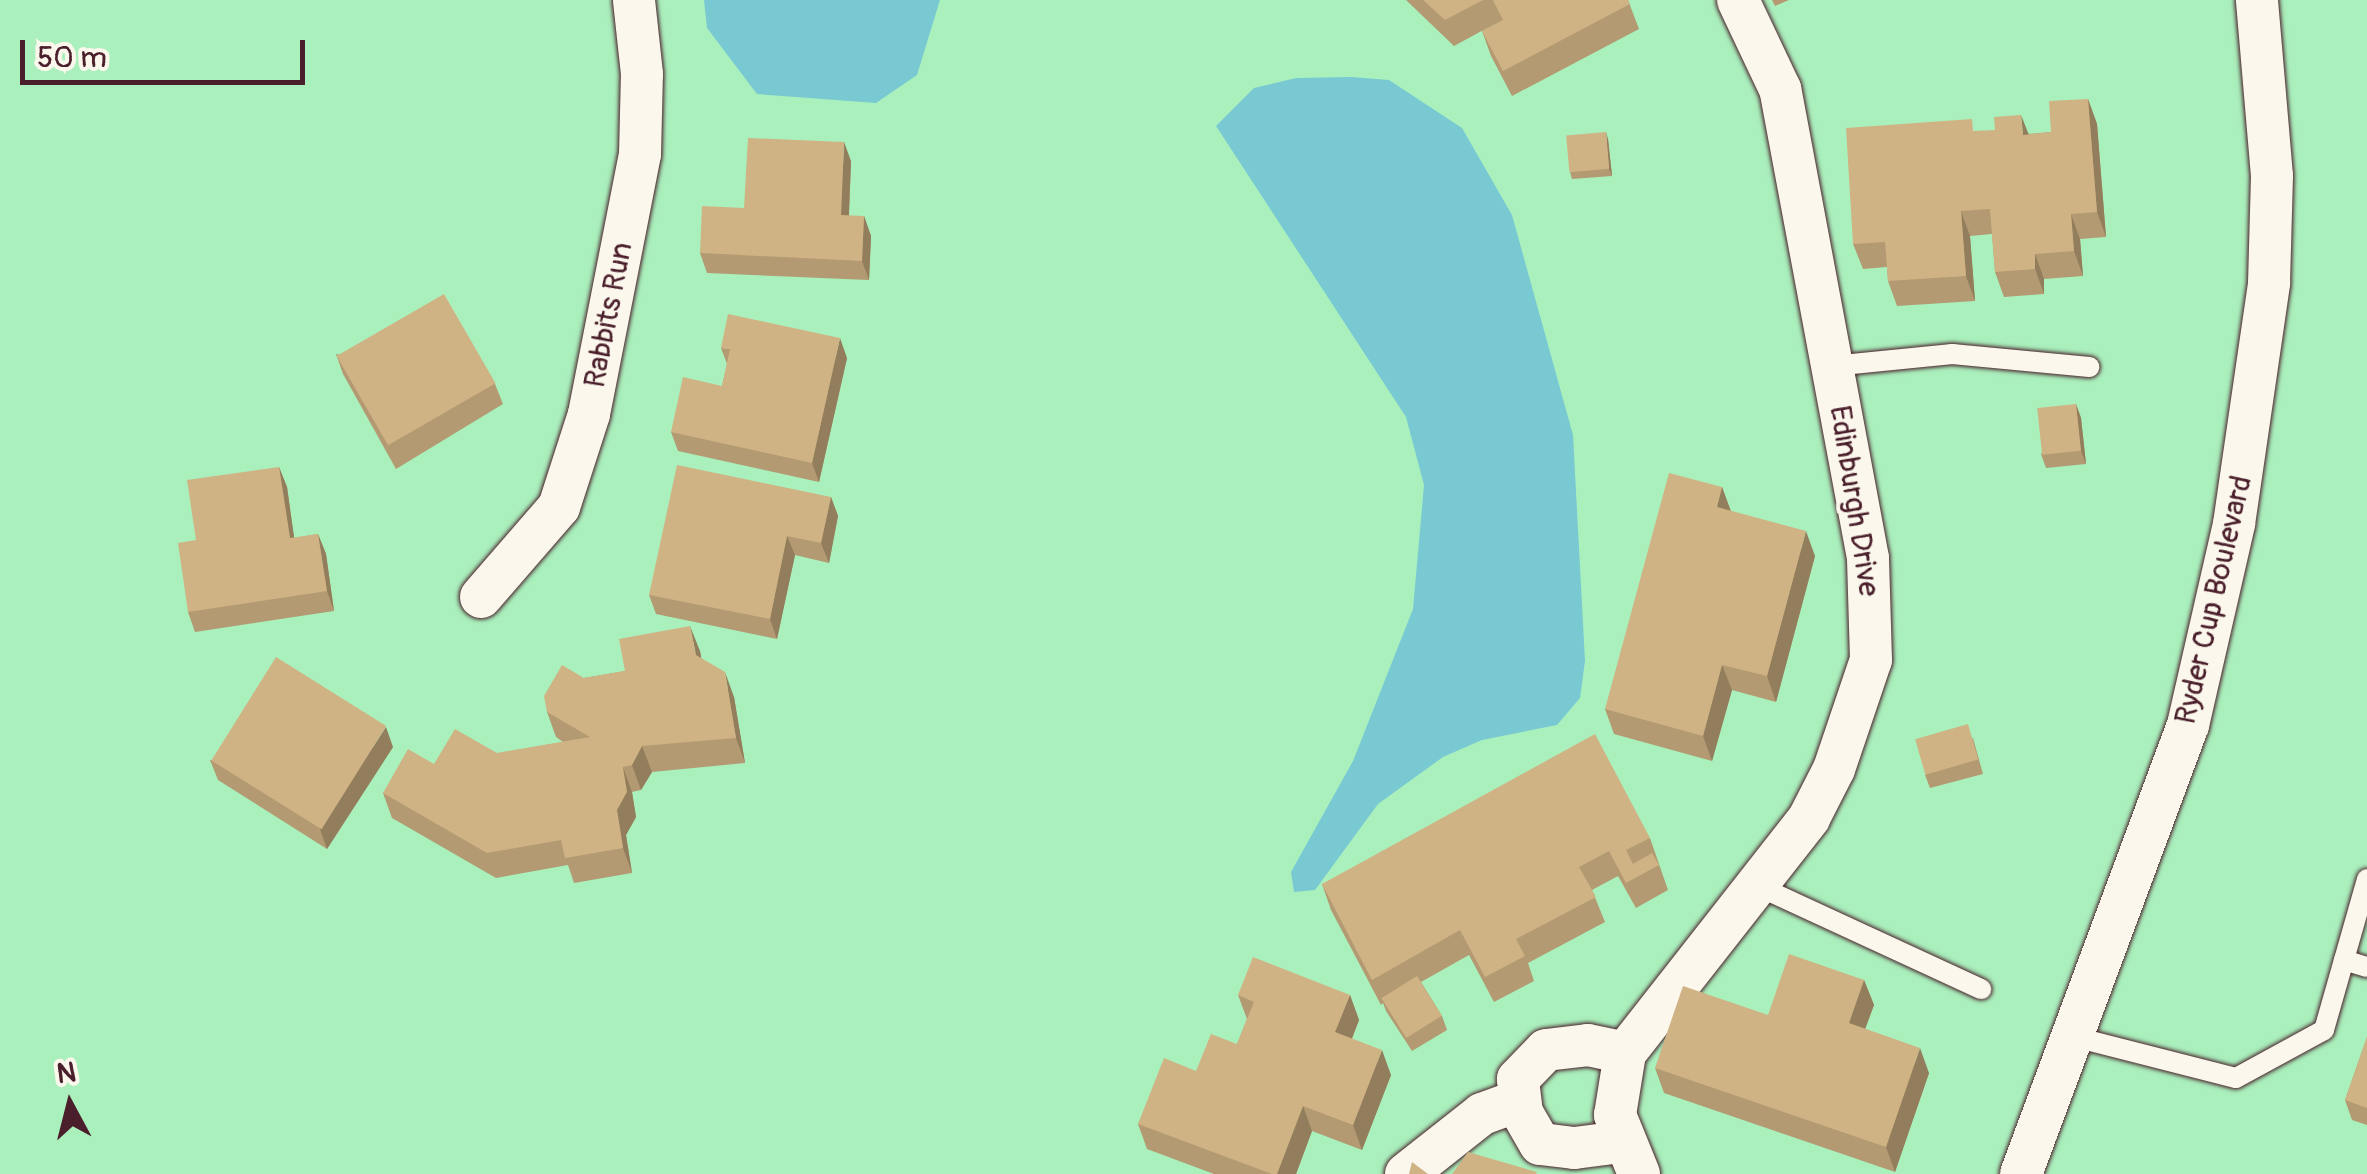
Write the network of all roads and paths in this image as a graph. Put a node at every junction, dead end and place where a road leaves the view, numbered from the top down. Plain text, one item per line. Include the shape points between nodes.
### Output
1 (634, 0) edge
2 (1738, 0) edge
3 (2257, 0) edge
4 (1832, 366) junction
5 (2089, 366) dead end
6 (480, 597) dead end
7 (2367, 879) edge
8 (1758, 886) junction
9 (2344, 960) junction
10 (2367, 967) edge
11 (1981, 989) dead end
12 (2071, 1036) junction
13 (1626, 1053) junction
14 (1520, 1100) junction
15 (1630, 1158) edge
16 (1406, 1174) edge
17 (2021, 1174) edge

1 - 6 street, Rabbits Run via 642,74 640,154 590,414 558,507
2 - 4 street, Edinburgh Drive via 1780,90
3 - 12 street, Ryder Cup Boulevard via 2272,176 2269,283 2234,524 2188,725
4 - 5 lane via 1952,354
4 - 8 street, Edinburgh Drive via 1868,558 1870,660 1834,770 1810,818
7 - 9 lane
8 - 11 lane
8 - 13 street, Edinburgh Drive
9 - 10 lane
9 - 12 lane via 2324,1030 2236,1078
12 - 17 street, Ryder Cup Boulevard
13 - 14 street via 1588,1045 1546,1050 1518,1080
13 - 15 street, Edinburgh Drive via 1615,1115
14 - 15 street via 1540,1144
14 - 16 street via 1482,1114

